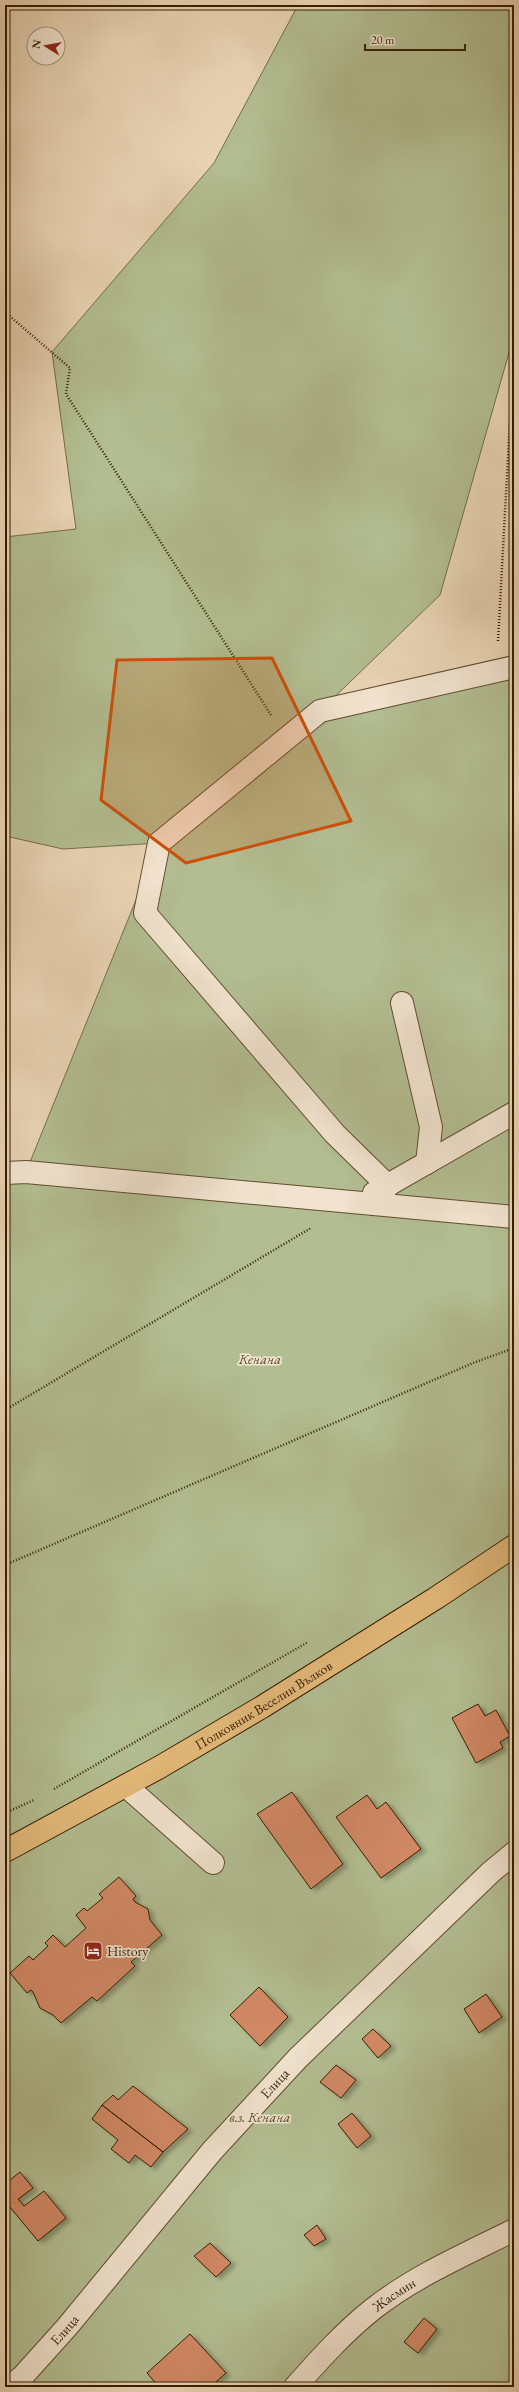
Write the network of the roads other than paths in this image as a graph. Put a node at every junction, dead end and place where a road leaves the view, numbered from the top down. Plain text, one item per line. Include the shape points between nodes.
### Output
1 (505, 670) edge
2 (402, 1003) dead end
3 (514, 1113) edge
4 (427, 1163) junction
5 (5, 1173) edge
6 (388, 1186) junction
7 (356, 1201) junction
8 (514, 1217) edge
9 (514, 1546) edge
10 (126, 1786) junction
11 (5, 1851) edge
12 (514, 1853) edge
13 (213, 1863) dead end
14 (514, 2230) edge
15 (9, 2387) edge
16 (295, 2387) edge

1 - 6 street via 320,711 159,843 145,913 335,1134
2 - 4 street via 431,1127
3 - 4 street
4 - 6 street
5 - 7 street via 26,1172
6 - 7 street
7 - 8 street
9 - 10 main road, Полковник Веселин Вълков via 269,1703
10 - 11 main road, Полковник Веселин Вълков
10 - 13 street
12 - 15 street, Елица via 491,1872 298,2058 212,2151 67,2327 22,2377
14 - 16 street, Жасмин via 445,2264 373,2309 350,2329

